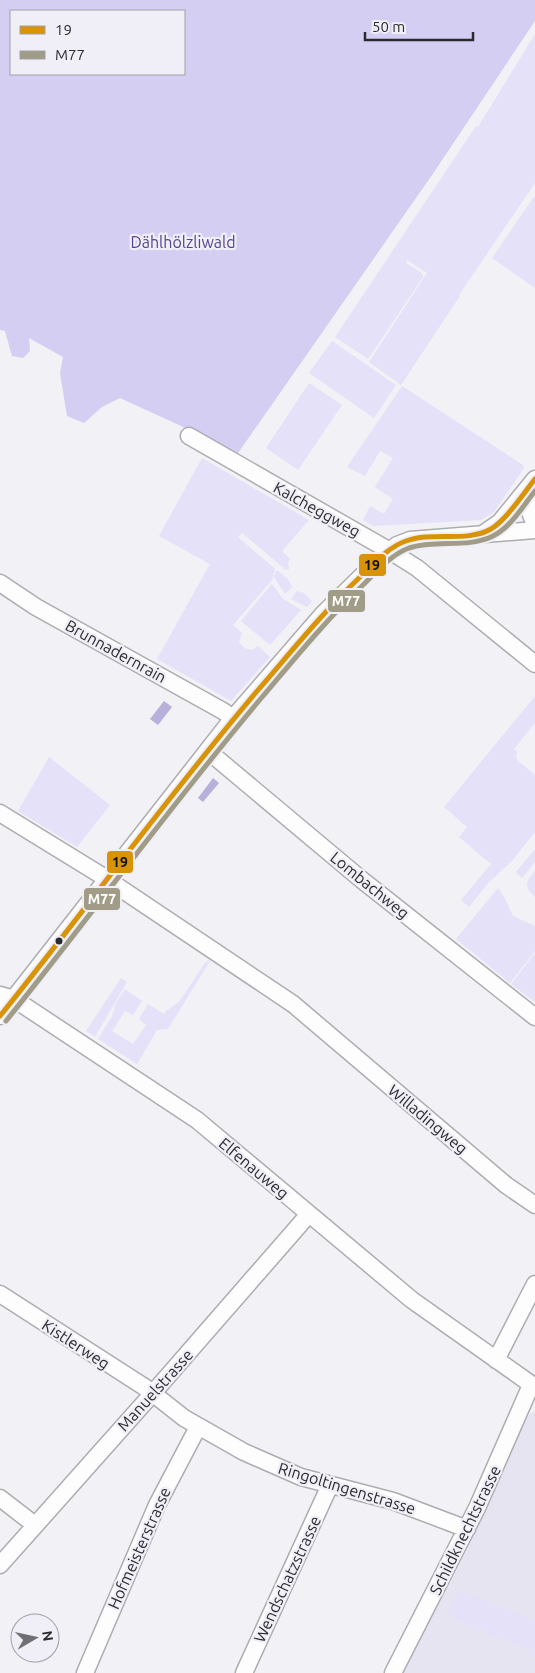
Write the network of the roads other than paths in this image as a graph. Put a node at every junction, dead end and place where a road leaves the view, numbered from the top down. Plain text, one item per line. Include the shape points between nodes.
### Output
1 (189, 436) dead end
2 (535, 479) edge
3 (535, 524) edge
4 (535, 530) edge
5 (482, 534) junction
6 (390, 550) junction
7 (0, 583) edge
8 (535, 664) edge
9 (233, 718) junction
10 (208, 751) junction
11 (0, 813) edge
12 (108, 880) junction
13 (7, 997) edge
14 (0, 1016) edge
15 (535, 1017) edge
16 (535, 1205) edge
17 (309, 1214) junction
18 (535, 1284) edge
19 (0, 1294) edge
20 (496, 1360) junction
21 (533, 1386) edge
22 (153, 1393) junction
23 (198, 1427) junction
24 (330, 1485) junction
25 (0, 1498) edge
26 (35, 1525) junction
27 (468, 1529) junction
28 (0, 1565) edge
29 (85, 1673) edge
30 (244, 1673) edge
31 (393, 1673) edge

1 - 6 street, Kalcheggweg
2 - 3 street via 528,500
2 - 5 street via 500,522
4 - 5 street
5 - 6 street via 416,538
6 - 8 street, Kalcheggweg via 417,568
6 - 9 street via 323,614
7 - 9 street, Brunnadernrain via 36,607
9 - 10 street
10 - 12 street
10 - 15 street, Lombachweg via 362,880
11 - 12 street, Willadingweg
12 - 13 street
12 - 16 street, Willadingweg via 293,1004 506,1185
13 - 14 street
13 - 17 street, Elfenauweg via 197,1120
17 - 20 street, Elfenauweg via 405,1294
17 - 22 street, Manuelstrasse
18 - 20 street
19 - 22 street, Kistlerweg
20 - 21 street, Elfenauweg
21 - 27 street, Schildknechtstrasse
22 - 23 street, Ringoltingenstrasse
22 - 26 street, Manuelstrasse
23 - 24 street, Ringoltingenstrasse via 264,1462
23 - 29 street, Hofmeisterstrasse via 157,1505
24 - 27 street, Ringoltingenstrasse via 394,1501
24 - 30 street, Wendschatzstrasse
25 - 26 street
26 - 28 street, Manuelstrasse
27 - 31 street, Schildknechtstrasse

